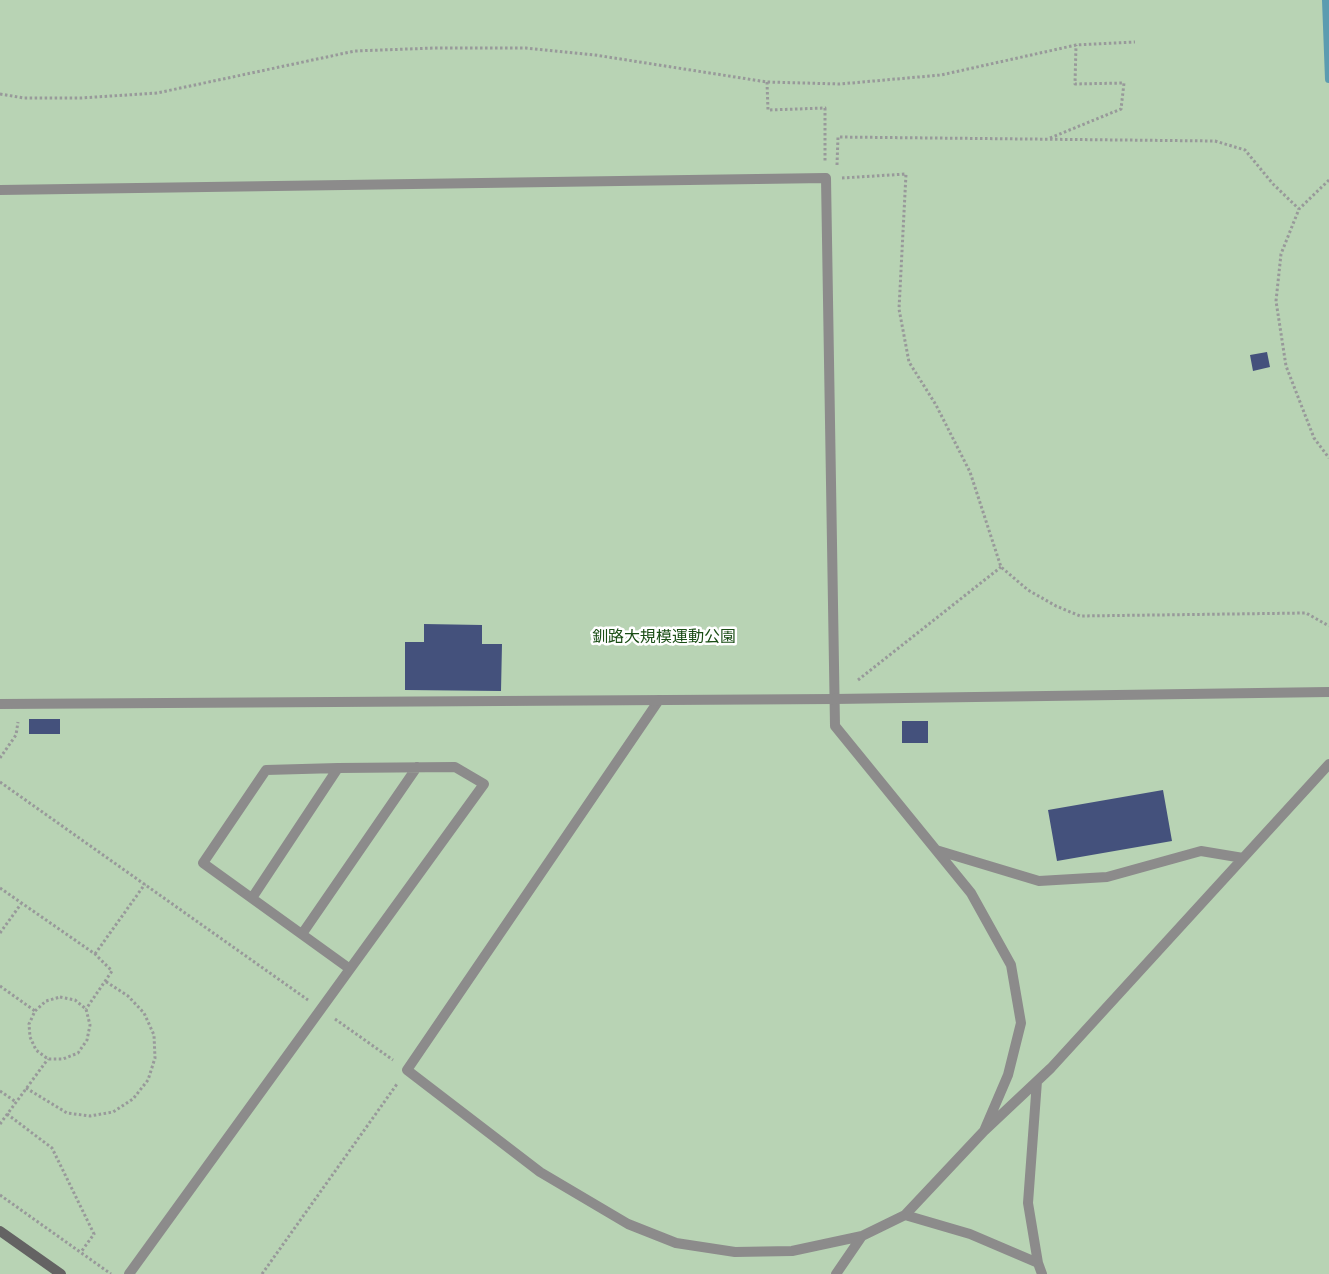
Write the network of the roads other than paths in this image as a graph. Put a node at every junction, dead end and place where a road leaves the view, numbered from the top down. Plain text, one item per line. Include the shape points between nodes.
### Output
1 (0, 190) edge
2 (1329, 692) edge
3 (834, 699) junction
4 (659, 700) junction
5 (0, 704) edge
6 (1329, 764) edge
7 (417, 767) junction
8 (338, 768) junction
9 (936, 850) junction
10 (1243, 858) junction
11 (252, 898) junction
12 (302, 934) junction
13 (350, 969) junction
14 (1037, 1081) junction
15 (984, 1131) junction
16 (905, 1215) junction
17 (0, 1231) edge
18 (862, 1236) junction
19 (1038, 1263) junction
20 (62, 1274) edge
21 (129, 1274) edge
22 (836, 1274) edge
23 (1042, 1274) edge

1 - 3 street via 826,178
2 - 3 street
3 - 4 street
3 - 9 street via 835,726
4 - 5 street
4 - 18 street via 407,1070 540,1172 628,1224 676,1243 735,1252 792,1251
6 - 10 street
7 - 8 street
7 - 12 street
7 - 13 street via 455,767 484,784
8 - 11 street
8 - 11 street via 266,770 203,864
9 - 10 street via 1039,881 1107,877 1201,851
9 - 15 street via 971,893 1011,965 1021,1023 1008,1076
10 - 14 street
11 - 12 street
12 - 13 street
13 - 21 street
14 - 15 street
14 - 19 street via 1028,1203
15 - 16 street
16 - 18 street
16 - 19 street via 970,1234
17 - 20 street
18 - 22 street
19 - 23 street

